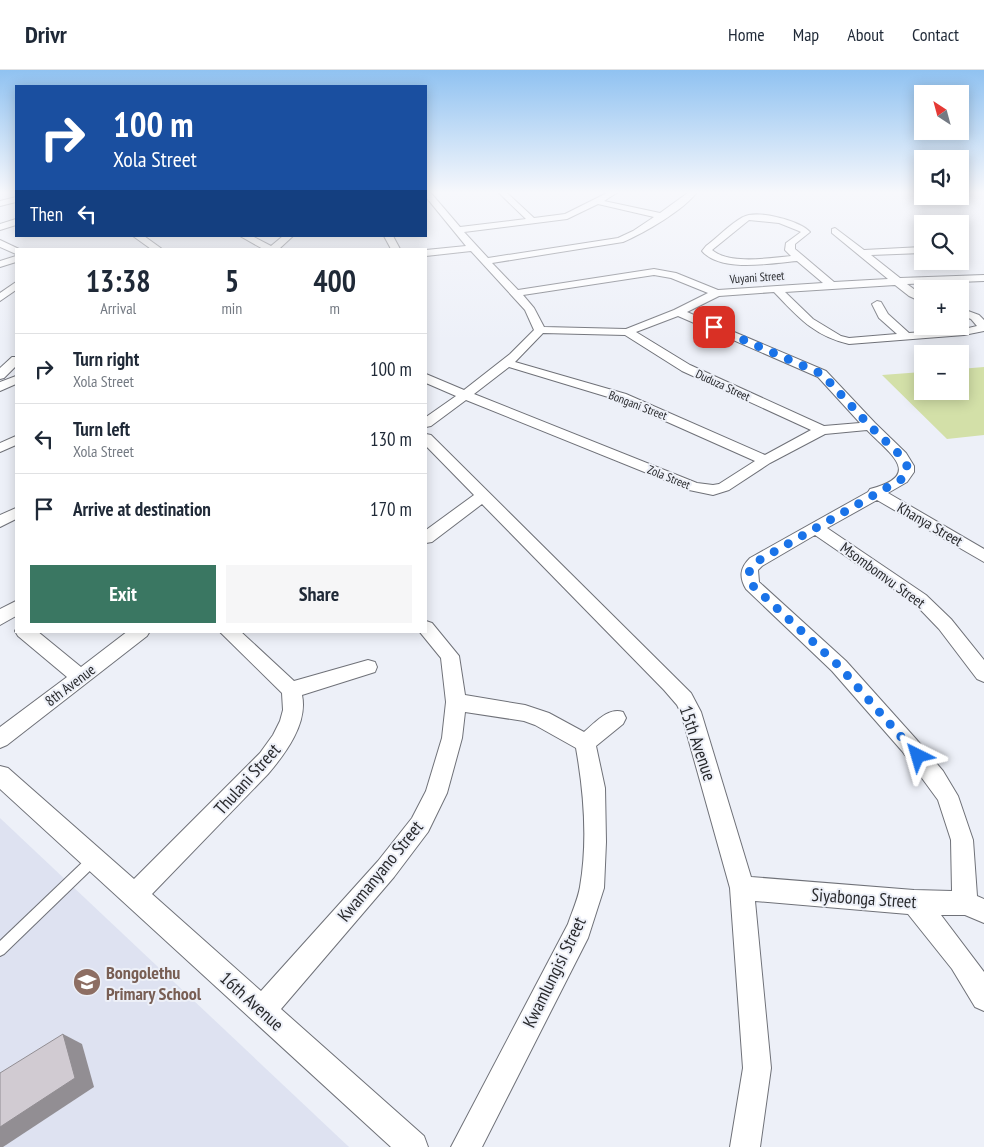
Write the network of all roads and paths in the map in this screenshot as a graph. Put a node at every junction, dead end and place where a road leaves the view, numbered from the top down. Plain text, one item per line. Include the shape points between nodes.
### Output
1 (257, 242) edge
2 (470, 242) edge
3 (606, 242) edge
4 (718, 242) edge
5 (792, 242) edge
6 (848, 242) edge
7 (0, 243) edge
8 (270, 248) edge
9 (474, 248) junction
10 (15, 250) edge
11 (914, 251) edge
12 (427, 253) edge
13 (862, 254) junction
14 (799, 258) junction
15 (15, 259) edge
16 (487, 261) junction
17 (0, 264) edge
18 (984, 278) edge
19 (897, 281) junction
20 (831, 285) junction
21 (15, 286) edge
22 (776, 289) junction
23 (516, 293) junction
24 (717, 293) junction
25 (914, 294) edge
26 (0, 298) edge
27 (878, 304) dead end
28 (678, 312) junction
29 (969, 315) edge
30 (540, 330) junction
31 (969, 331) edge
32 (628, 332) junction
33 (920, 335) edge
34 (906, 336) junction
35 (15, 361) edge
36 (507, 363) junction
37 (0, 375) edge
38 (427, 378) edge
39 (15, 380) edge
40 (0, 387) edge
41 (466, 395) junction
42 (427, 423) edge
43 (870, 426) junction
44 (822, 430) junction
45 (427, 439) edge
46 (15, 440) edge
47 (0, 448) edge
48 (765, 460) junction
49 (876, 492) junction
50 (484, 494) junction
51 (15, 514) edge
52 (0, 522) edge
53 (816, 528) junction
54 (427, 537) edge
55 (984, 556) edge
56 (427, 629) edge
57 (26, 633) edge
58 (138, 633) edge
59 (230, 633) edge
60 (368, 667) dead end
61 (984, 674) edge
62 (80, 677) junction
63 (291, 690) junction
64 (456, 702) junction
65 (616, 718) dead end
66 (0, 739) edge
67 (585, 743) junction
68 (0, 775) edge
69 (94, 858) junction
70 (742, 888) junction
71 (135, 895) junction
72 (914, 902) junction
73 (975, 907) edge
74 (0, 950) edge
75 (984, 998) edge
76 (262, 1010) junction
77 (413, 1147) edge
78 (466, 1147) edge
79 (745, 1147) edge

1 - 8 street
2 - 9 street
3 - 16 street
4 - 14 street via 707,251 716,258 736,261
5 - 14 street via 789,246
6 - 13 street
7 - 10 street
9 - 12 street
9 - 16 street
11 - 13 street
13 - 19 street
14 - 20 street
15 - 17 street
16 - 23 street
18 - 19 street, Vuyani Street
19 - 20 street, Vuyani Street
19 - 25 street
20 - 22 street, Vuyani Street
21 - 26 street
22 - 24 street, Vuyani Street
22 - 34 street via 816,328 837,338 850,341
23 - 24 street via 654,272 673,275
23 - 30 street via 536,319
24 - 28 street, Vuyani Street
27 - 34 street via 883,316
28 - 32 street, Vuyani Street
28 - 43 street via 822,374
29 - 31 street via 984,325
30 - 32 street, Vuyani Street
30 - 36 street
32 - 44 street, Duduza Street via 686,368
33 - 34 street
35 - 37 street
36 - 41 street
36 - 48 street, Bongani Street via 638,404
38 - 41 street, Zola Street
39 - 40 street
41 - 42 street
41 - 48 street, Zola Street via 694,487 714,490 724,487
43 - 44 street, Zola Street
43 - 49 street via 907,466 902,479
44 - 48 street, Zola Street
45 - 50 street, 15th Avenue
46 - 47 street
49 - 53 street
49 - 55 street, Khanya Street
50 - 54 street
50 - 70 street, 15th Avenue via 684,699 691,712
51 - 52 street
53 - 61 street, Msombomvu Street via 920,599 945,624
53 - 73 street via 756,562 749,569 748,577 752,585 839,666 935,778 947,796 962,840
56 - 64 street, Kwamanyano Street via 450,656
57 - 62 street
58 - 62 street, 8th Avenue
59 - 63 street
60 - 63 street
62 - 66 street, 8th Avenue
63 - 71 street, Thulani Street via 294,700 286,733 274,754
64 - 67 street via 542,718
64 - 76 street, Kwamanyano Street via 452,738 436,793 420,825 386,869
65 - 67 street
67 - 78 street, Kwamlungisi Street via 594,788 592,888 579,929
68 - 69 street, 16th Avenue
69 - 71 street, 16th Avenue
69 - 74 lane
70 - 72 street, Siyabonga Street
70 - 79 street, 15th Avenue via 758,1068
71 - 76 street, 16th Avenue
72 - 73 street, Siyabonga Street
72 - 75 street via 942,933
76 - 77 street, 16th Avenue

